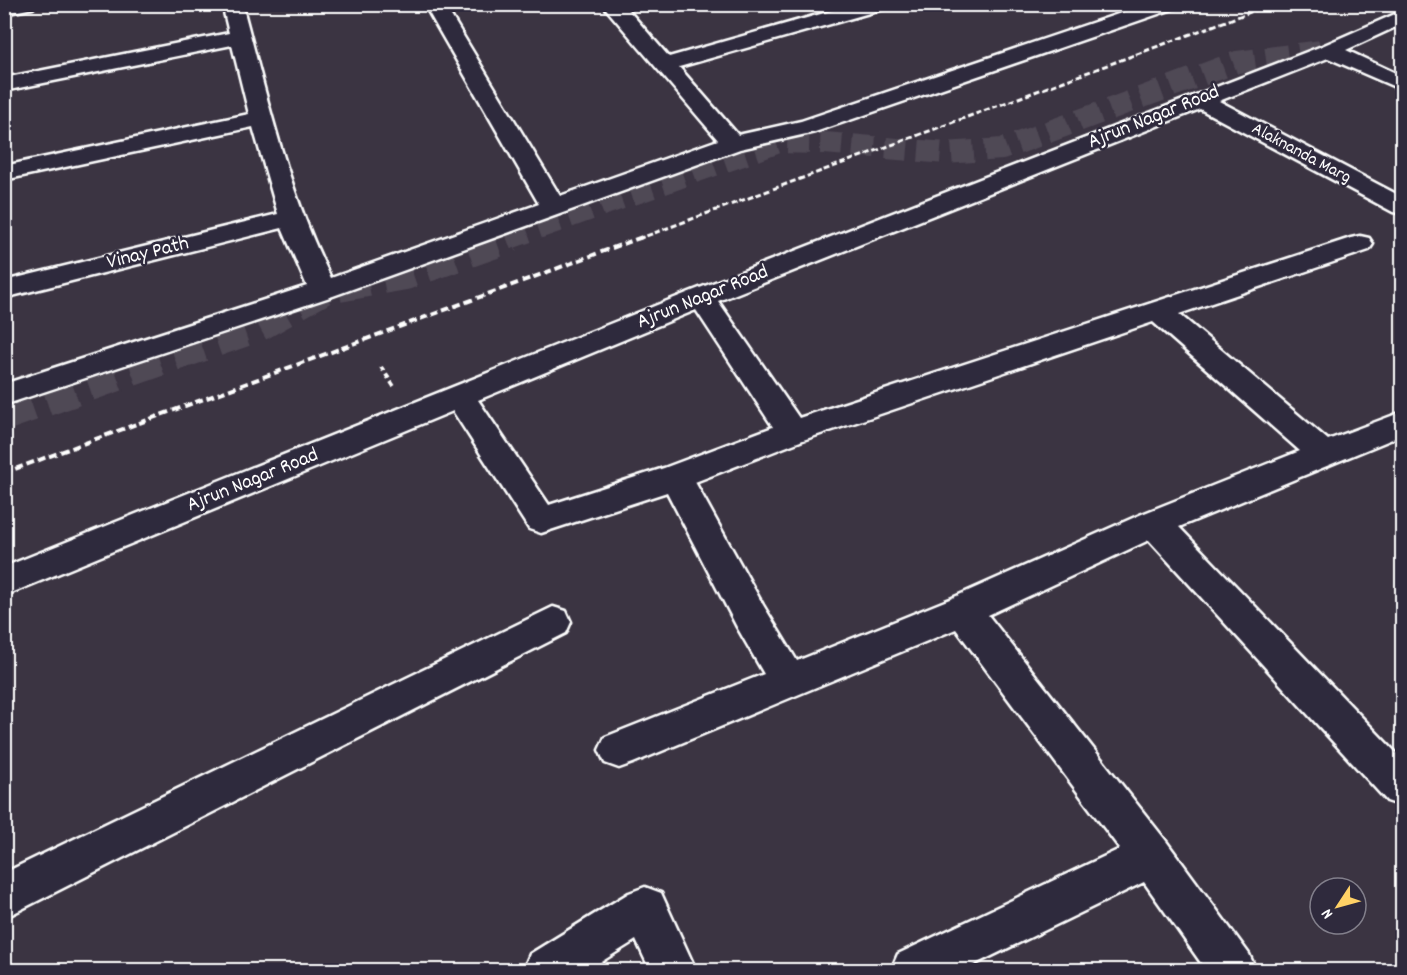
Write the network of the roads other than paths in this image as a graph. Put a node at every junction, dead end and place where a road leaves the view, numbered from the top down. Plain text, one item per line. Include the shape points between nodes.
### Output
1 (26, 4) edge
2 (232, 4) edge
3 (434, 4) edge
4 (612, 4) edge
5 (880, 4) edge
6 (1159, 6) edge
7 (4, 8) edge
8 (1402, 17) edge
9 (240, 37) junction
10 (1329, 50) junction
11 (667, 64) junction
12 (1402, 84) edge
13 (4, 85) edge
14 (1200, 100) junction
15 (262, 118) junction
16 (733, 143) junction
17 (4, 173) edge
18 (554, 207) junction
19 (1402, 207) edge
20 (292, 218) junction
21 (1360, 244) dead end
22 (4, 290) edge
23 (323, 290) junction
24 (702, 297) junction
25 (1158, 311) junction
26 (4, 395) edge
27 (460, 397) junction
28 (1402, 423) edge
29 (792, 432) junction
30 (1325, 454) junction
31 (676, 477) junction
32 (1154, 523) junction
33 (4, 582) edge
34 (963, 610) junction
35 (553, 622) dead end
36 (789, 681) junction
37 (619, 750) dead end
38 (1400, 781) edge
39 (1151, 856) junction
40 (4, 896) edge
41 (546, 970) edge
42 (673, 970) edge
43 (914, 970) edge
44 (1233, 970) edge

1 - 7 street
2 - 9 street
3 - 18 street
4 - 11 street
5 - 11 street
6 - 16 street via 807,127
8 - 10 street, Ajrun Nagar Road
9 - 13 street
9 - 15 street
10 - 12 street
10 - 14 street, Ajrun Nagar Road
11 - 16 street
14 - 19 street, Alaknanda Marg
14 - 24 street, Ajrun Nagar Road
15 - 17 street
15 - 20 street
16 - 18 street
18 - 23 street
20 - 22 street, Vinay Path
20 - 23 street
21 - 25 street
23 - 26 street
24 - 27 street, Ajrun Nagar Road
24 - 29 street
25 - 29 street
25 - 30 street
27 - 31 street via 541,520
27 - 33 street, Ajrun Nagar Road
28 - 30 street
29 - 31 street
30 - 32 street
31 - 36 street
32 - 34 street
32 - 38 street
34 - 36 street
34 - 39 street
35 - 40 street
36 - 37 street
39 - 43 street
39 - 44 street
41 - 42 street via 645,909

